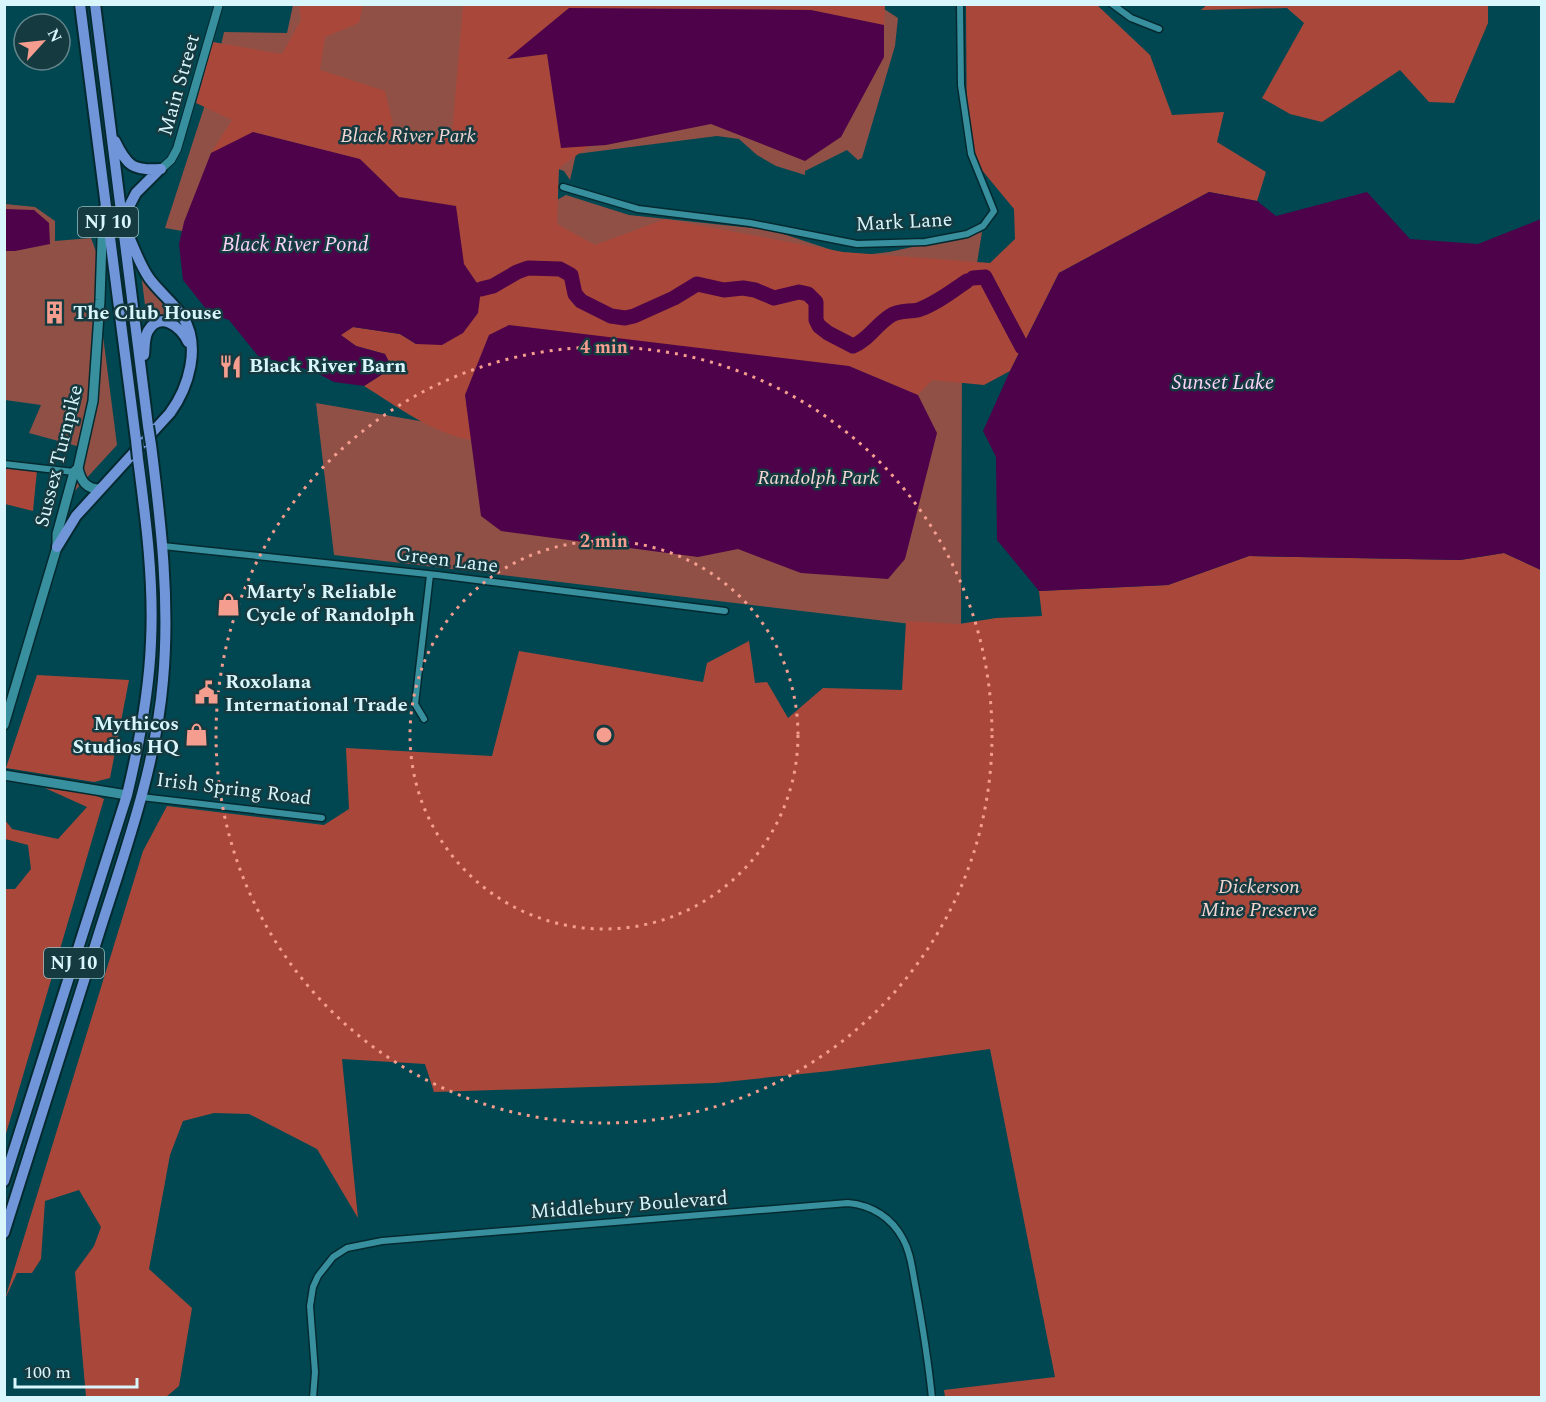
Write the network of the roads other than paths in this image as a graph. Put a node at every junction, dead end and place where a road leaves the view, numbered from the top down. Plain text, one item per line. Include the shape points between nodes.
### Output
1 (80, 4) edge
2 (95, 4) edge
3 (219, 4) edge
4 (960, 4) edge
5 (1112, 4) edge
6 (1159, 30) dead end
7 (112, 133) junction
8 (161, 169) junction
9 (563, 187) dead end
10 (103, 188) junction
11 (122, 221) junction
12 (190, 348) junction
13 (143, 381) junction
14 (4, 464) edge
15 (76, 470) junction
16 (100, 489) junction
17 (163, 546) junction
18 (57, 548) junction
19 (430, 575) junction
20 (725, 611) dead end
21 (424, 719) dead end
22 (4, 725) edge
23 (4, 775) edge
24 (127, 795) junction
25 (141, 797) junction
26 (322, 818) dead end
27 (4, 1181) edge
28 (4, 1233) edge
29 (313, 1398) edge
30 (932, 1398) edge

1 - 10 highway, NJ 10
2 - 7 highway, NJ 10
3 - 8 street, Main Street via 177,149
4 - 9 street, Mark Lane via 961,85 971,154 994,212 983,226 968,234 925,242 857,244 750,223 638,210
5 - 6 street via 1131,18
7 - 8 highway via 129,164 139,169
7 - 11 highway, NJ 10
8 - 11 highway via 136,193
10 - 15 main road, Sussex Turnpike via 95,383 90,423
10 - 24 highway, NJ 10, bridge via 150,563 151,641 141,727
11 - 12 highway via 148,277 186,324
11 - 13 highway, NJ 10
12 - 13 highway via 177,326 164,321 154,325 146,338
12 - 16 highway via 190,369 182,396
13 - 17 highway, NJ 10, bridge
14 - 15 street
15 - 16 main road via 84,483
15 - 18 main road, Sussex Turnpike via 57,534
16 - 18 highway via 76,516
17 - 19 street, Green Lane
17 - 25 highway, NJ 10 via 163,681
18 - 22 main road, Sussex Turnpike
19 - 20 street, Green Lane
19 - 21 street via 415,704
23 - 24 main road, Irish Spring Road
24 - 27 highway, NJ 10
25 - 26 street, Irish Spring Road
25 - 28 highway, NJ 10
29 - 30 street, Middlebury Boulevard via 313,1287 333,1257 356,1245 848,1203 879,1213 904,1240 922,1323

